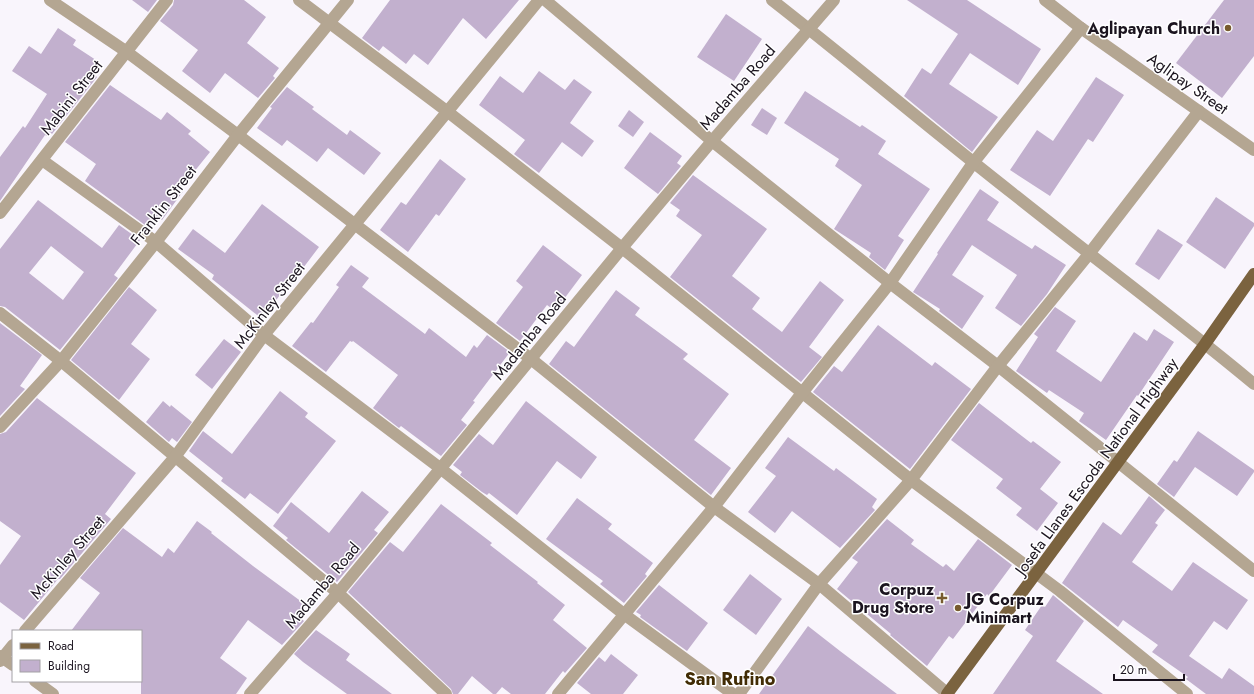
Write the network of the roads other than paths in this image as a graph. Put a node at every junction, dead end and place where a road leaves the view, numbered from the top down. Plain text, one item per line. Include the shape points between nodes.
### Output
1 (50, 0) edge
2 (167, 0) edge
3 (299, 0) edge
4 (348, 0) edge
5 (539, 0) edge
6 (545, 0) edge
7 (772, 0) edge
8 (834, 0) edge
9 (1045, 0) edge
10 (329, 23) junction
11 (1082, 28) junction
12 (809, 29) junction
13 (127, 52) junction
14 (1199, 110) junction
15 (448, 112) junction
16 (238, 134) junction
17 (712, 141) junction
18 (1254, 150) edge
19 (42, 160) junction
20 (973, 163) junction
21 (0, 213) edge
22 (354, 224) junction
23 (156, 242) junction
24 (622, 248) junction
25 (1089, 254) junction
26 (1254, 274) edge
27 (890, 283) junction
28 (0, 313) edge
29 (264, 335) junction
30 (1205, 344) junction
31 (531, 359) junction
32 (61, 361) junction
33 (998, 366) junction
34 (1254, 384) edge
35 (802, 393) junction
36 (0, 427) edge
37 (175, 457) junction
38 (1118, 462) junction
39 (440, 468) junction
40 (911, 480) junction
41 (714, 507) junction
42 (1254, 571) edge
43 (1037, 573) junction
44 (819, 584) junction
45 (338, 593) junction
46 (625, 614) junction
47 (26, 630) edge
48 (12, 646) edge
49 (1, 658) edge
50 (12, 664) edge
51 (36, 682) edge
52 (53, 694) edge
53 (250, 694) edge
54 (446, 694) edge
55 (558, 694) edge
56 (733, 694) edge
57 (739, 694) edge
58 (948, 694) edge
59 (1187, 694) edge

1 - 13 street
2 - 13 street, Mabini Street
3 - 10 street
4 - 10 street, Franklin Street
5 - 15 street, McKinley Street
6 - 17 street
7 - 12 street
8 - 12 street, Madamba Road
9 - 11 street, Aglipay Street
10 - 15 street
10 - 16 street, Franklin Street
11 - 14 street, Aglipay Street
11 - 20 street
12 - 17 street, Madamba Road
12 - 20 street
13 - 16 street
13 - 19 street, Mabini Street
14 - 18 street, Aglipay Street
14 - 25 street
15 - 22 street, McKinley Street
15 - 24 street
16 - 22 street
16 - 23 street, Franklin Street
17 - 24 street, Madamba Road
17 - 27 street
19 - 21 street, Mabini Street
19 - 23 street
20 - 25 street
20 - 27 street
22 - 29 street, McKinley Street
22 - 31 street
23 - 29 street
23 - 32 street, Franklin Street
24 - 31 street, Madamba Road
24 - 35 street
25 - 30 street
25 - 33 street
26 - 30 main road, Josefa Llanes Escoda National Highway
27 - 33 street
27 - 35 street
28 - 32 street
29 - 37 street, McKinley Street
29 - 39 street
30 - 34 street
30 - 38 main road, Josefa Llanes Escoda National Highway
31 - 39 street, Madamba Road
31 - 41 street
32 - 36 street, Franklin Street
32 - 37 street
33 - 38 street
33 - 40 street
35 - 40 street
35 - 41 street
37 - 45 street
37 - 47 street, McKinley Street
38 - 42 street
38 - 43 main road, Josefa Llanes Escoda National Highway
39 - 45 street, Madamba Road
39 - 46 street
40 - 43 street
40 - 44 street
41 - 44 street
41 - 46 street
43 - 58 main road, Josefa Llanes Escoda National Highway
43 - 59 street
44 - 57 street
44 - 58 street
45 - 53 street, Madamba Road
45 - 54 street
46 - 55 street
46 - 56 street
48 - 49 street
49 - 50 street
51 - 52 street

